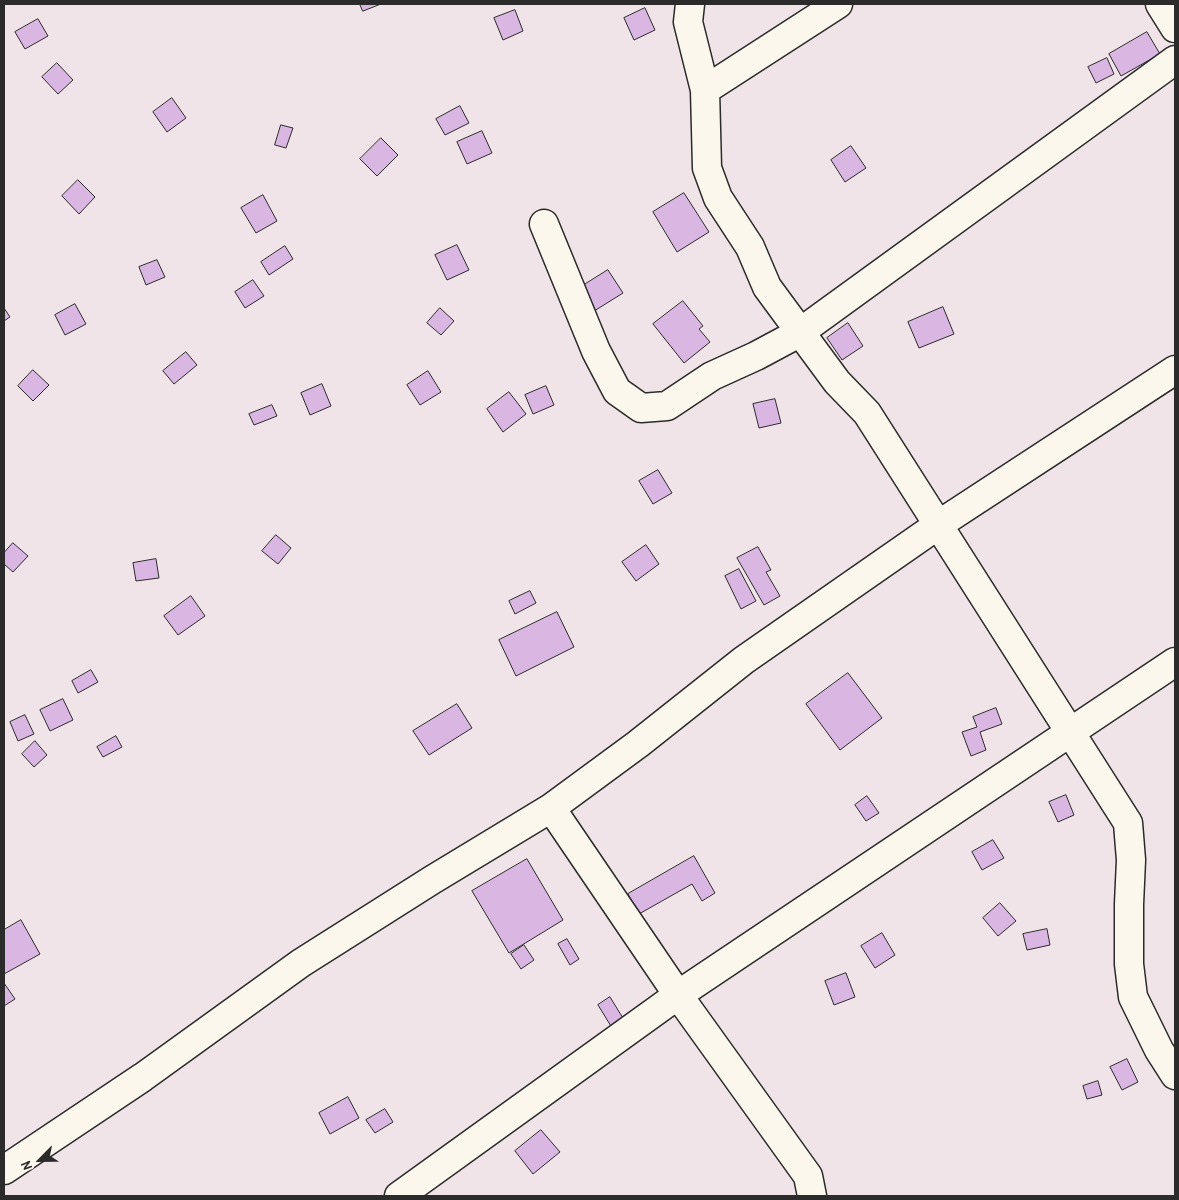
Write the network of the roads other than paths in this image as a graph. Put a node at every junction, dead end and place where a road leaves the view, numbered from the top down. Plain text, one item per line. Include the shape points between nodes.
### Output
1 (690, 4) edge
2 (838, 4) edge
3 (1160, 4) edge
4 (1175, 28) edge
5 (1175, 60) edge
6 (705, 90) junction
7 (544, 224) dead end
8 (799, 333) junction
9 (1175, 370) edge
10 (938, 525) junction
11 (1175, 662) edge
12 (1070, 734) junction
13 (551, 808) junction
14 (678, 995) junction
15 (1175, 1075) edge
16 (4, 1170) edge
17 (399, 1196) edge
18 (812, 1196) edge

1 - 6 street via 688,22
2 - 6 street
3 - 4 street
5 - 8 street
6 - 8 street via 707,168 718,198 750,248 767,287
7 - 8 street via 596,351 617,391 641,408 667,406 712,376
8 - 10 street via 867,414
9 - 10 street
10 - 12 street
10 - 13 street via 744,660
11 - 12 street
12 - 14 street
12 - 15 street via 1128,823 1131,860 1129,964 1133,997
13 - 14 street
13 - 16 street via 301,963 143,1077
14 - 17 street
14 - 18 street via 808,1176

